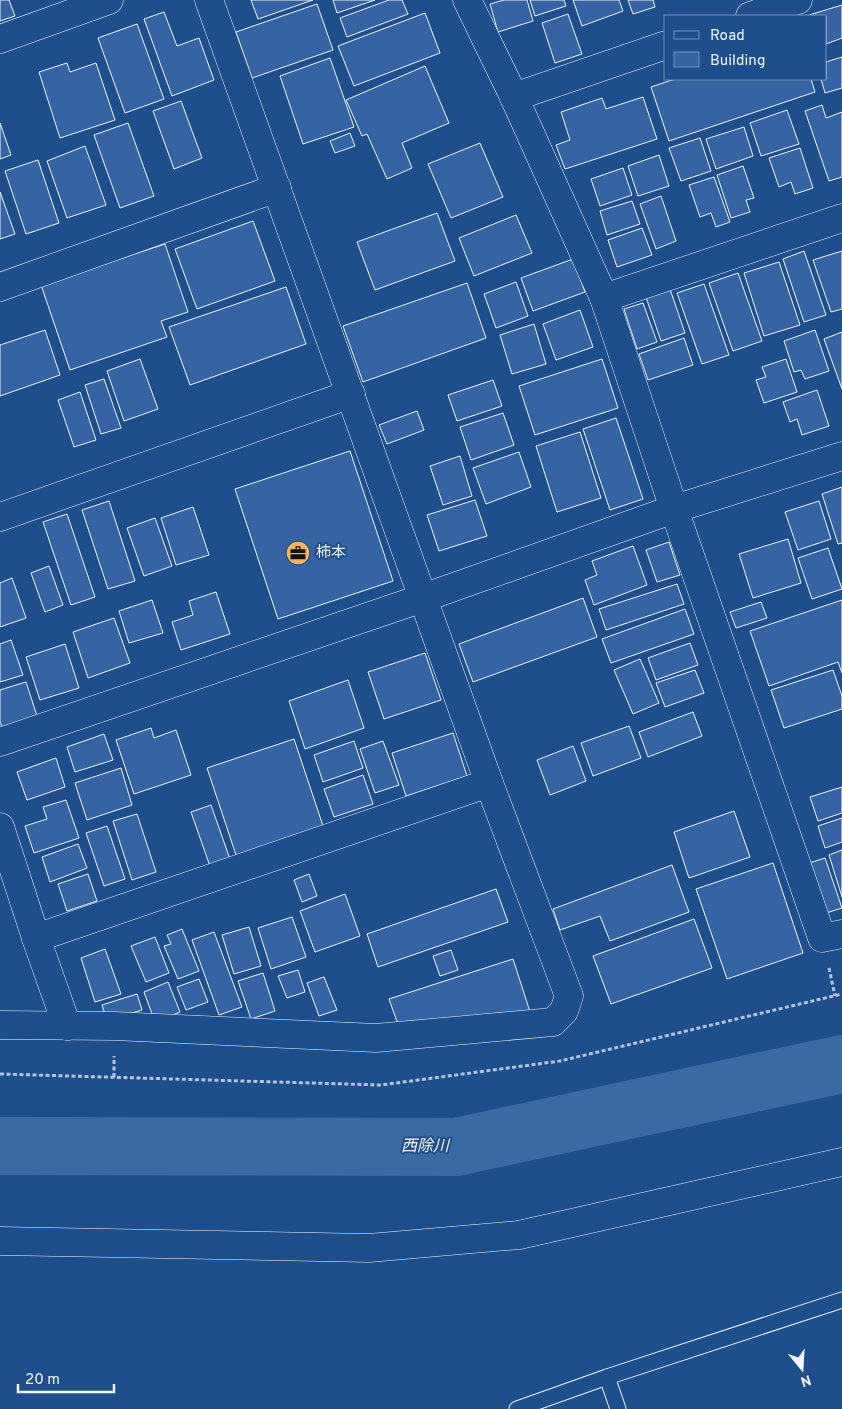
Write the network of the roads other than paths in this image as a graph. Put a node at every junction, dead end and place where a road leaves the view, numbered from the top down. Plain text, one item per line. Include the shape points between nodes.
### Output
1 (109, 0) edge
2 (209, 0) edge
3 (467, 0) edge
4 (798, 0) edge
5 (753, 15) edge
6 (0, 40) edge
7 (664, 46) edge
8 (514, 97) junction
9 (277, 188) junction
10 (842, 218) edge
11 (0, 287) edge
12 (604, 298) junction
13 (351, 394) junction
14 (842, 456) edge
15 (674, 509) junction
16 (0, 517) edge
17 (423, 598) junction
18 (0, 742) edge
19 (489, 783) junction
20 (0, 827) edge
21 (842, 934) edge
22 (36, 938) junction
23 (0, 1025) edge
24 (67, 1026) junction
25 (842, 1162) edge
26 (0, 1241) edge
27 (842, 1300) edge
28 (607, 1377) junction
29 (518, 1409) edge
30 (618, 1409) edge

1 - 6 street
2 - 9 street
3 - 8 street
4 - 5 street
7 - 8 street
8 - 12 street
9 - 11 street
9 - 13 street
10 - 12 street
12 - 15 street
13 - 16 street
13 - 17 street
14 - 15 street
15 - 17 street
15 - 21 street via 822,938
17 - 18 street
17 - 19 street
19 - 22 street
19 - 24 street via 569,996 564,1011 553,1022 376,1038
20 - 22 street
22 - 24 street
23 - 24 street
25 - 26 street via 519,1235 369,1248
27 - 28 lane
28 - 29 lane
28 - 30 lane

